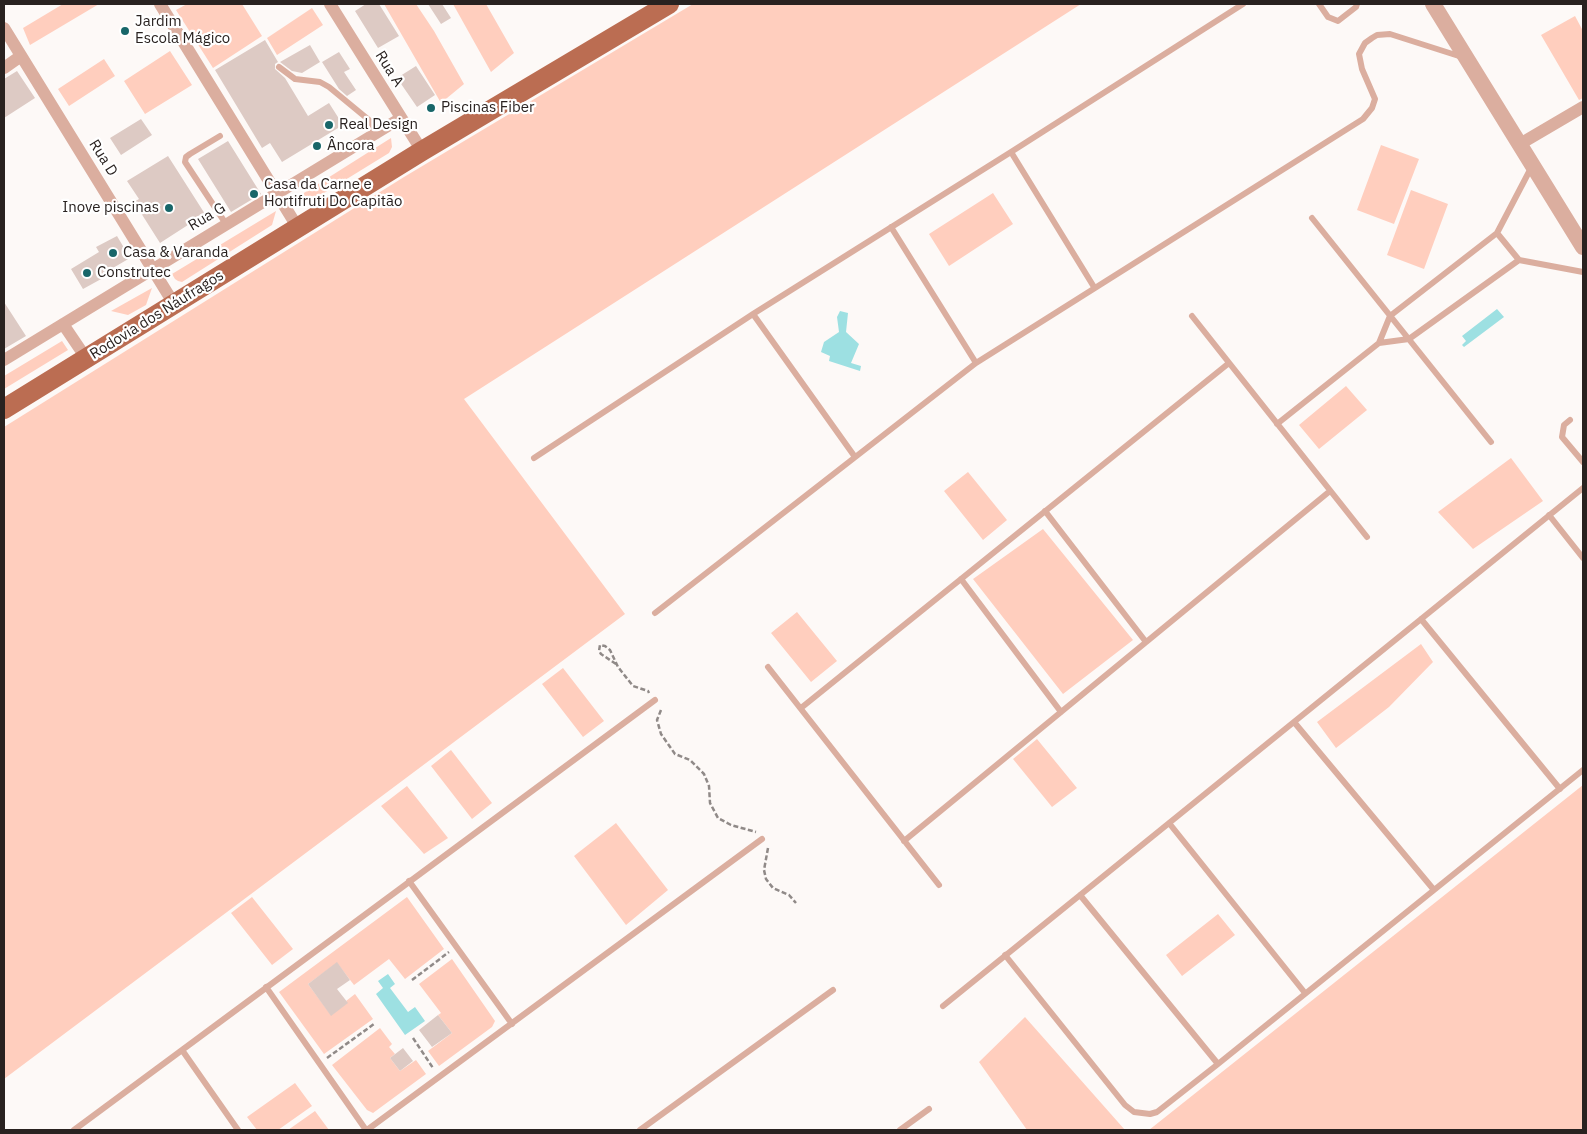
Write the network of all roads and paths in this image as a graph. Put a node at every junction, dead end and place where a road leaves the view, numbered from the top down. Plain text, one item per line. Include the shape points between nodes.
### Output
1 (160, 4) edge
2 (657, 4) edge
3 (669, 4) edge
4 (1243, 4) edge
5 (1319, 4) edge
6 (1357, 4) edge
7 (1433, 4) edge
8 (334, 5) edge
9 (4, 28) edge
10 (618, 35) junction
11 (21, 56) junction
12 (1467, 59) junction
13 (278, 67) dead end
14 (4, 68) edge
15 (1583, 107) edge
16 (400, 118) junction
17 (377, 132) junction
18 (220, 136) dead end
19 (1520, 144) junction
20 (422, 151) junction
21 (1011, 152) junction
22 (1532, 165) junction
23 (277, 193) junction
24 (1312, 218) dead end
25 (226, 224) junction
26 (891, 227) junction
27 (298, 228) junction
28 (1497, 233) junction
29 (1583, 247) edge
30 (1519, 260) junction
31 (153, 269) junction
32 (1583, 272) edge
33 (1094, 287) junction
34 (174, 304) junction
35 (753, 314) junction
36 (1192, 316) dead end
37 (1390, 316) junction
38 (63, 324) junction
39 (1409, 339) junction
40 (1379, 343) junction
41 (86, 358) junction
42 (4, 360) edge
43 (976, 363) junction
44 (1229, 363) junction
45 (4, 409) edge
46 (1570, 420) dead end
47 (1277, 424) junction
48 (1491, 442) dead end
49 (855, 457) junction
50 (534, 458) dead end
51 (1583, 462) edge
52 (1583, 488) edge
53 (1330, 491) junction
54 (1045, 511) junction
55 (1549, 515) junction
56 (1367, 537) dead end
57 (1583, 558) edge
58 (961, 579) junction
59 (655, 613) dead end
60 (1421, 619) junction
61 (1146, 642) junction
62 (616, 664) junction
63 (768, 667) dead end
64 (655, 700) junction
65 (801, 708) junction
66 (1061, 712) junction
67 (1294, 722) junction
68 (1583, 770) edge
69 (1560, 789) junction
70 (1169, 822) junction
71 (762, 839) junction
72 (904, 841) junction
73 (409, 881) junction
74 (939, 885) dead end
75 (1434, 890) junction
76 (1080, 895) junction
77 (796, 903) dead end
78 (456, 947) junction
79 (1005, 955) junction
80 (412, 980) dead end
81 (266, 987) junction
82 (833, 990) dead end
83 (1306, 993) junction
84 (943, 1006) dead end
85 (374, 1024) dead end
86 (512, 1024) junction
87 (413, 1038) dead end
88 (182, 1050) junction
89 (320, 1063) junction
90 (1218, 1064) junction
91 (439, 1077) junction
92 (929, 1109) dead end
93 (74, 1130) edge
94 (238, 1130) edge
95 (367, 1130) edge
96 (640, 1130) edge
97 (900, 1130) edge

1 - 23 street
2 - 10 main road
3 - 10 main road
4 - 21 lane
5 - 6 lane via 1328,18 1338,21
7 - 12 street
8 - 16 street, Rua A
9 - 11 street, Rua D
10 - 20 main road, Rodovia dos Náufragos
11 - 14 street
11 - 31 street, Rua D
12 - 19 street
12 - 33 lane via 1390,34 1377,35 1365,43 1359,54 1375,99 1363,119
13 - 17 lane via 300,80 320,82 329,87 370,120
15 - 19 street
16 - 17 street, Rua G
16 - 20 street, Rua A
17 - 23 street, Rua G
18 - 25 lane via 190,154 185,162
19 - 22 street
20 - 27 main road, Rodovia dos Náufragos
21 - 26 lane
21 - 33 lane
22 - 28 lane
22 - 29 street
23 - 25 street, Rua G
23 - 27 street
24 - 37 lane
25 - 31 street, Rua G
26 - 35 lane
26 - 43 lane
27 - 34 main road, Rodovia dos Náufragos
28 - 30 lane
28 - 37 lane
30 - 32 lane
30 - 39 lane
31 - 34 street, Rua D
31 - 38 street, Rua G
33 - 43 lane
34 - 41 main road, Rodovia dos Náufragos
35 - 49 lane
35 - 50 lane
36 - 44 lane
37 - 39 lane
37 - 40 lane
38 - 41 street
38 - 42 street, Rua G
39 - 40 lane
39 - 48 lane
40 - 47 lane
41 - 45 main road, Rodovia dos Náufragos
43 - 49 lane
44 - 47 lane
44 - 54 lane
46 - 51 lane via 1564,425 1562,437
47 - 53 lane
49 - 59 lane
52 - 55 lane
53 - 56 lane
53 - 61 lane
54 - 58 lane
54 - 61 lane
55 - 57 lane
55 - 60 lane
58 - 65 lane
58 - 66 lane
60 - 67 lane
60 - 69 lane
61 - 66 lane
62 - 62 path via 610,650 600,645 601,654
62 - 64 path via 633,686 648,691
63 - 65 lane
64 - 71 path via 661,710 657,717 661,734 675,754 685,757 704,774 710,803 718,818 758,833
64 - 73 lane
65 - 72 lane
66 - 72 lane
67 - 70 lane
67 - 75 lane
68 - 69 lane
69 - 75 lane
70 - 76 lane
70 - 83 lane
71 - 77 path via 768,848 764,870 766,879 773,888 789,895
71 - 86 lane
72 - 74 lane
73 - 78 lane
73 - 81 lane
75 - 83 lane
76 - 79 lane
76 - 90 lane
78 - 80 path
78 - 86 lane
79 - 84 lane
79 - 90 lane via 1125,1105 1134,1112 1156,1112
81 - 88 lane
81 - 89 lane
82 - 96 lane
83 - 90 lane
85 - 89 path
86 - 91 lane
87 - 91 path
88 - 93 lane
88 - 94 lane
89 - 95 lane
91 - 95 lane
92 - 97 lane

